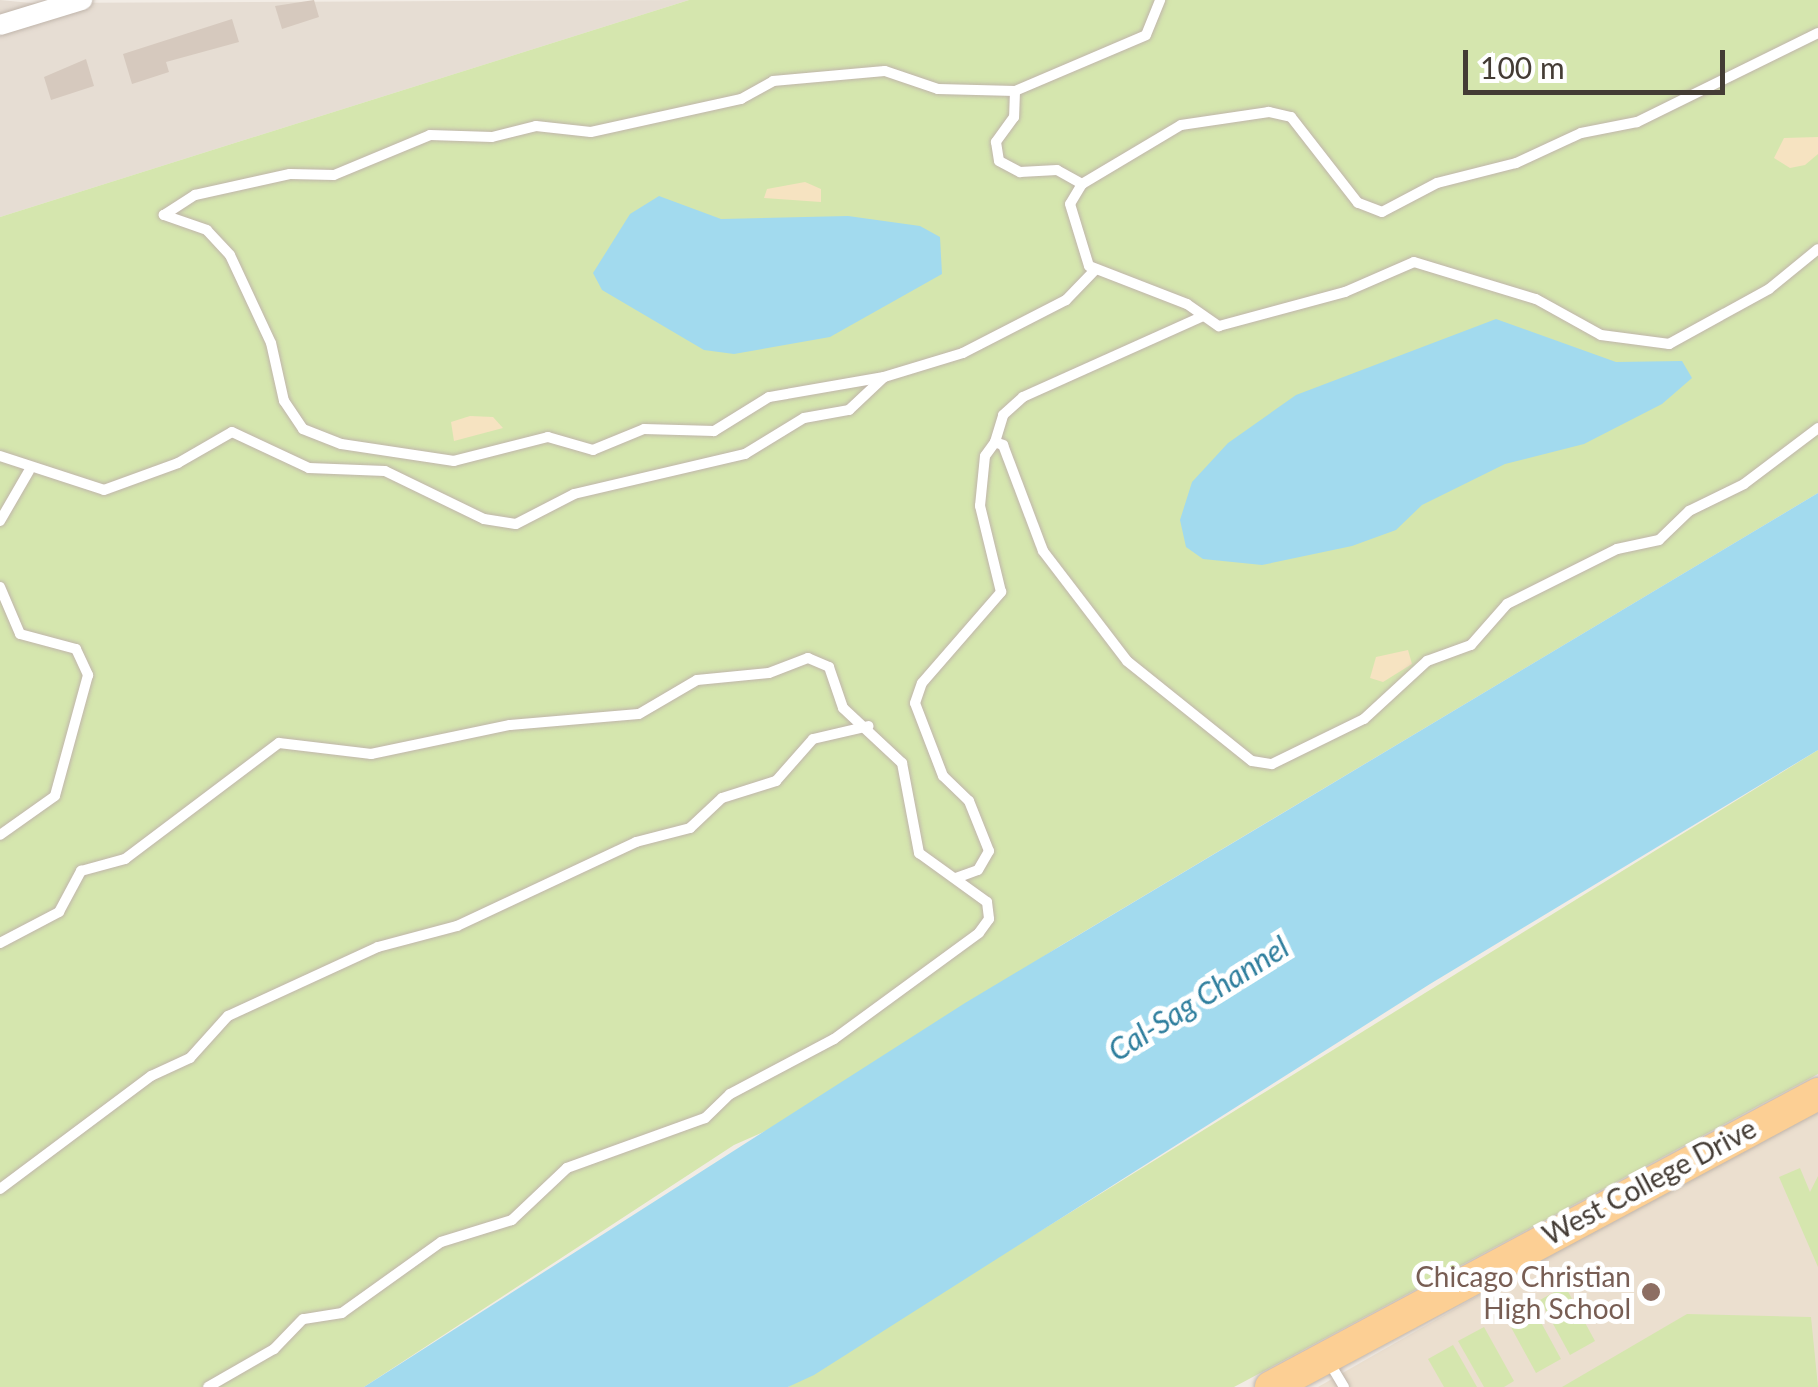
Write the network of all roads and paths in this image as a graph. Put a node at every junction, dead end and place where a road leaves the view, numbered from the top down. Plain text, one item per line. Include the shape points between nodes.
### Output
1 (82, 0) edge
2 (1160, 0) edge
3 (0, 25) edge
4 (1818, 33) edge
5 (1014, 92) junction
6 (1082, 184) junction
7 (1818, 249) edge
8 (1094, 270) junction
9 (1203, 316) junction
10 (884, 377) junction
11 (1818, 428) edge
12 (995, 442) junction
13 (0, 456) edge
14 (29, 470) junction
15 (0, 521) edge
16 (0, 587) edge
17 (870, 726) junction
18 (0, 836) edge
19 (956, 878) junction
20 (0, 943) edge
21 (1818, 1094) edge
22 (0, 1189) edge
23 (1325, 1357) junction
24 (1288, 1383) edge
25 (208, 1387) edge
26 (1344, 1387) edge

1 - 3 street
2 - 5 lane via 1146,35
4 - 6 lane via 1637,122 1581,132 1516,163 1422,189 1382,212 1358,203 1282,113 1181,125
5 - 6 lane via 1014,118 996,142 999,161 1020,172 1058,170
5 - 10 lane via 938,89 885,71 773,81 740,99 591,132 536,126 492,137 430,135 334,175 290,174 195,195 164,215 222,243 256,304 290,414 312,435 341,444 454,461 548,438 592,450 644,429 714,432 770,397
6 - 8 lane via 1070,214 1079,251
7 - 9 lane via 1769,288 1669,344 1601,335 1536,299 1414,262 1345,292 1226,325
8 - 9 lane
8 - 10 lane via 1066,300 963,352
9 - 12 lane via 1023,397 1003,415
10 - 14 lane via 849,410 804,418 746,454 574,494 516,524 484,519 385,471 310,468 232,432 116,489
11 - 12 lane via 1744,484 1689,510 1660,540 1616,549 1507,604 1471,645 1427,661 1364,718 1272,764 1252,760 1127,661 1043,551 1003,445
12 - 19 lane via 985,456 980,506 1000,592 922,683 915,703 943,776 970,801 989,851 978,870
13 - 14 lane
14 - 15 lane
16 - 18 lane via 20,634 76,649 88,676 55,796
17 - 19 lane via 906,771 918,854
17 - 20 lane via 843,708 829,667 808,658 769,673 696,680 639,714 510,725 370,754 279,742 125,858 80,871 59,912
17 - 22 lane via 813,739 786,774 722,798 690,828 636,842 457,926 378,947 228,1016 190,1058 151,1076
19 - 25 lane via 987,902 989,919 920,982 730,1094 705,1118 568,1168 512,1220 441,1242 342,1313 302,1319 274,1349
21 - 23 main road, West College Drive
23 - 24 main road, West College Drive
23 - 26 lane

